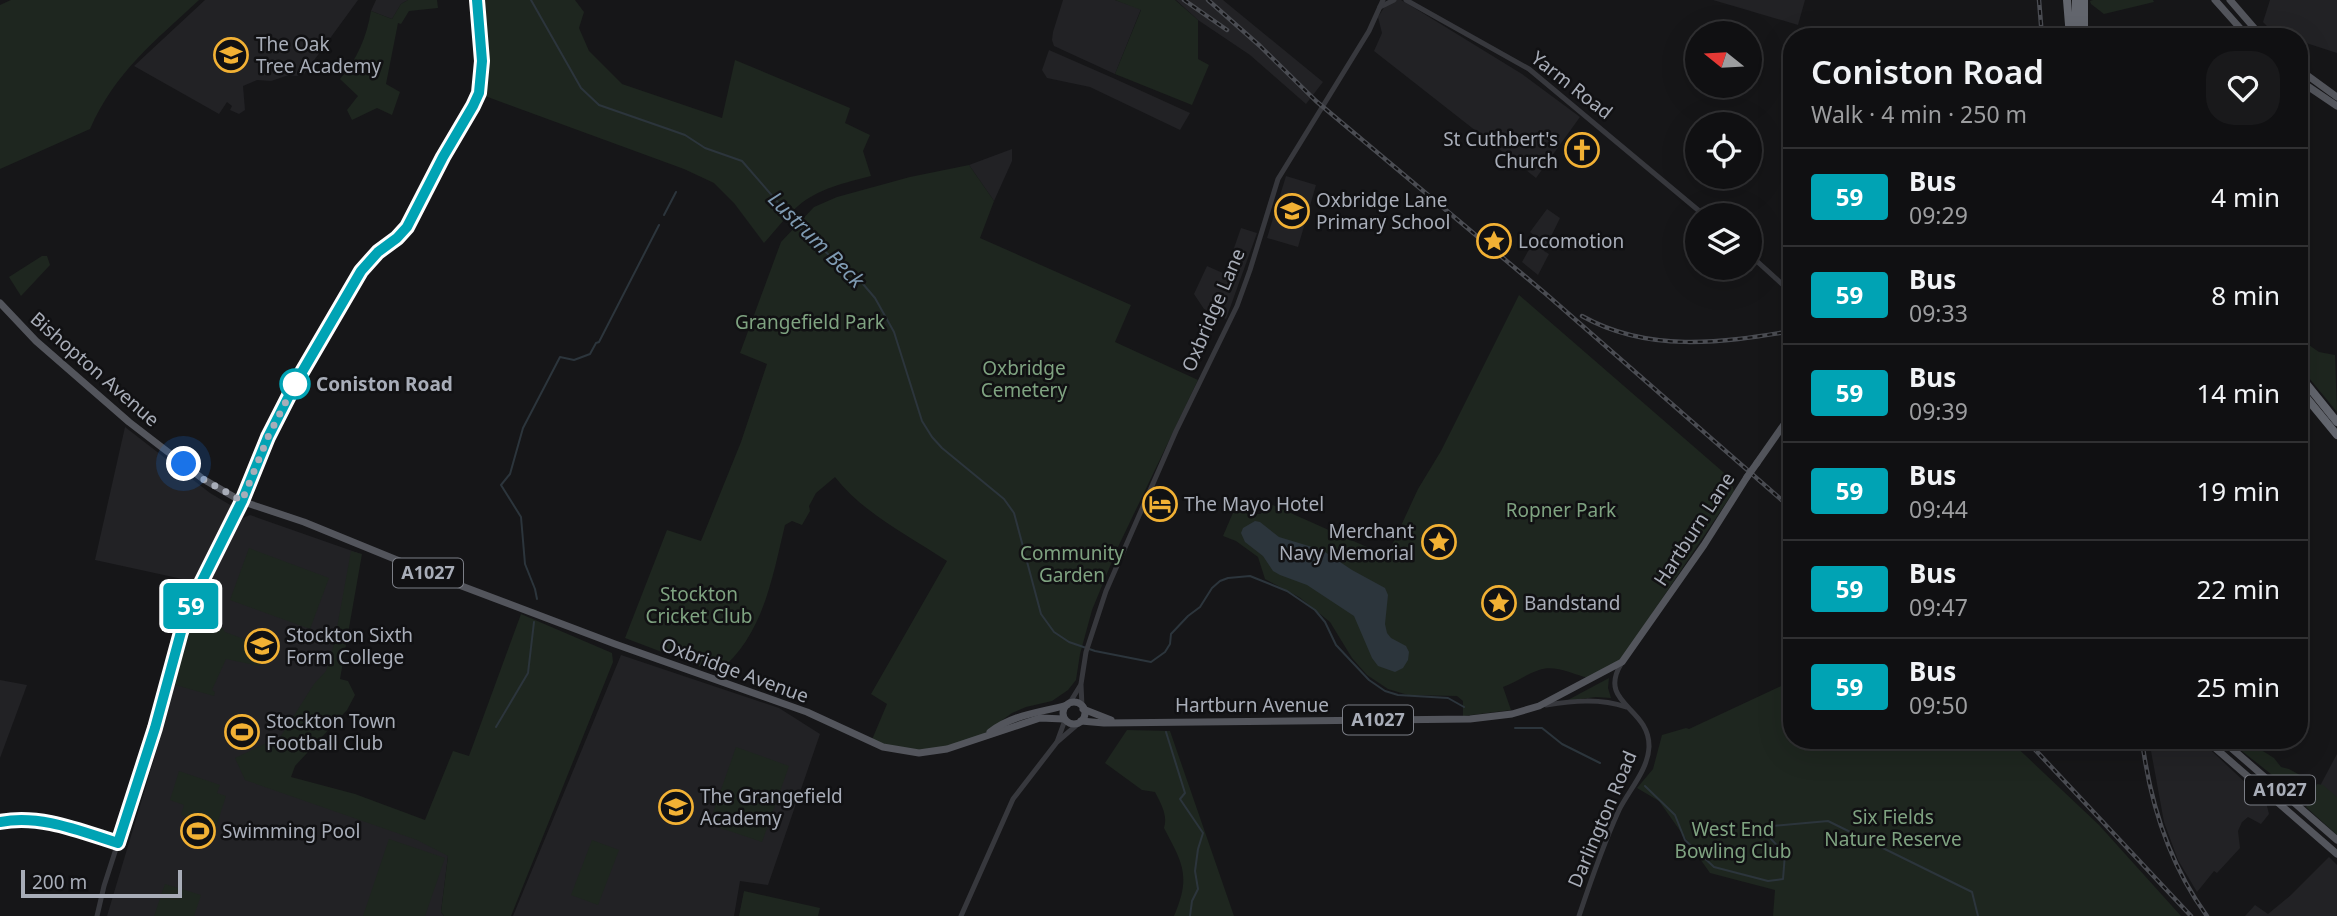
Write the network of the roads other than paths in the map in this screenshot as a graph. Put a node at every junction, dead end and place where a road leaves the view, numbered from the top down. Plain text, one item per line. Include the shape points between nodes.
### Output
1 (477, 0) edge
2 (1383, 0) edge
3 (1394, 0) edge
4 (1406, 0) edge
5 (2067, 0) edge
6 (2076, 0) edge
7 (2084, 0) edge
8 (2215, 0) edge
9 (2230, 0) edge
10 (1380, 7) junction
11 (2069, 28) edge
12 (2076, 28) edge
13 (2084, 28) edge
14 (2240, 28) edge
15 (2254, 28) edge
16 (2308, 76) edge
17 (2308, 86) edge
18 (2337, 97) edge
19 (2337, 106) edge
20 (1690, 203) edge
21 (1762, 266) edge
22 (1783, 285) edge
23 (0, 303) edge
24 (2308, 386) edge
25 (2308, 400) edge
26 (2337, 422) edge
27 (1783, 426) edge
28 (2337, 435) edge
29 (242, 501) junction
30 (1622, 662) junction
31 (1081, 684) junction
32 (1068, 704) junction
33 (1539, 706) junction
34 (1627, 707) junction
35 (1083, 708) junction
36 (1065, 719) junction
37 (1080, 722) junction
38 (1121, 722) junction
39 (984, 736) junction
40 (1057, 742) junction
41 (2216, 749) edge
42 (2232, 749) edge
43 (2337, 840) edge
44 (2337, 854) edge
45 (97, 916) edge
46 (961, 916) edge
47 (1579, 916) edge

1 - 29 street via 481,79 473,106 407,227 369,260 350,290 283,407
2 - 10 street, Oxbridge Lane
3 - 10 street
4 - 20 street, Yarm Road via 1529,69
5 - 11 highway
6 - 12 highway
7 - 13 highway
8 - 14 main road
9 - 15 main road
10 - 31 street, Oxbridge Lane via 1278,178 1237,306 1172,439 1106,591
16 - 18 main road
17 - 19 main road
21 - 22 street
23 - 29 main road, Bishopton Avenue / A1027 via 36,341 129,422 203,479
24 - 26 highway
25 - 28 highway
27 - 30 main road, Hartburn Lane / A1027, bridge
29 - 39 main road, Oxbridge Avenue / A1027 via 807,712 883,747 919,753
29 - 45 street via 181,632
30 - 33 main road, Hartburn Avenue / A1027
30 - 34 street, Darlington Road via 1615,689
31 - 32 street
31 - 35 street
32 - 35 main road, A1027
32 - 36 main road
32 - 39 main road, Oxbridge Avenue / A1027 via 1002,723
33 - 34 street via 1591,701
33 - 38 main road, Hartburn Avenue / A1027 via 1470,719
34 - 47 street, Darlington Road via 1645,728 1647,757 1605,842
35 - 37 main road
35 - 38 main road, Hartburn Avenue / A1027
36 - 37 main road, A1027 via 1071,724
36 - 39 main road, Oxbridge Avenue / A1027 via 1040,718
36 - 40 street
37 - 38 main road, Hartburn Avenue / A1027
37 - 40 street
40 - 46 street via 1013,799
41 - 44 main road, A1027
42 - 43 main road, A1027

